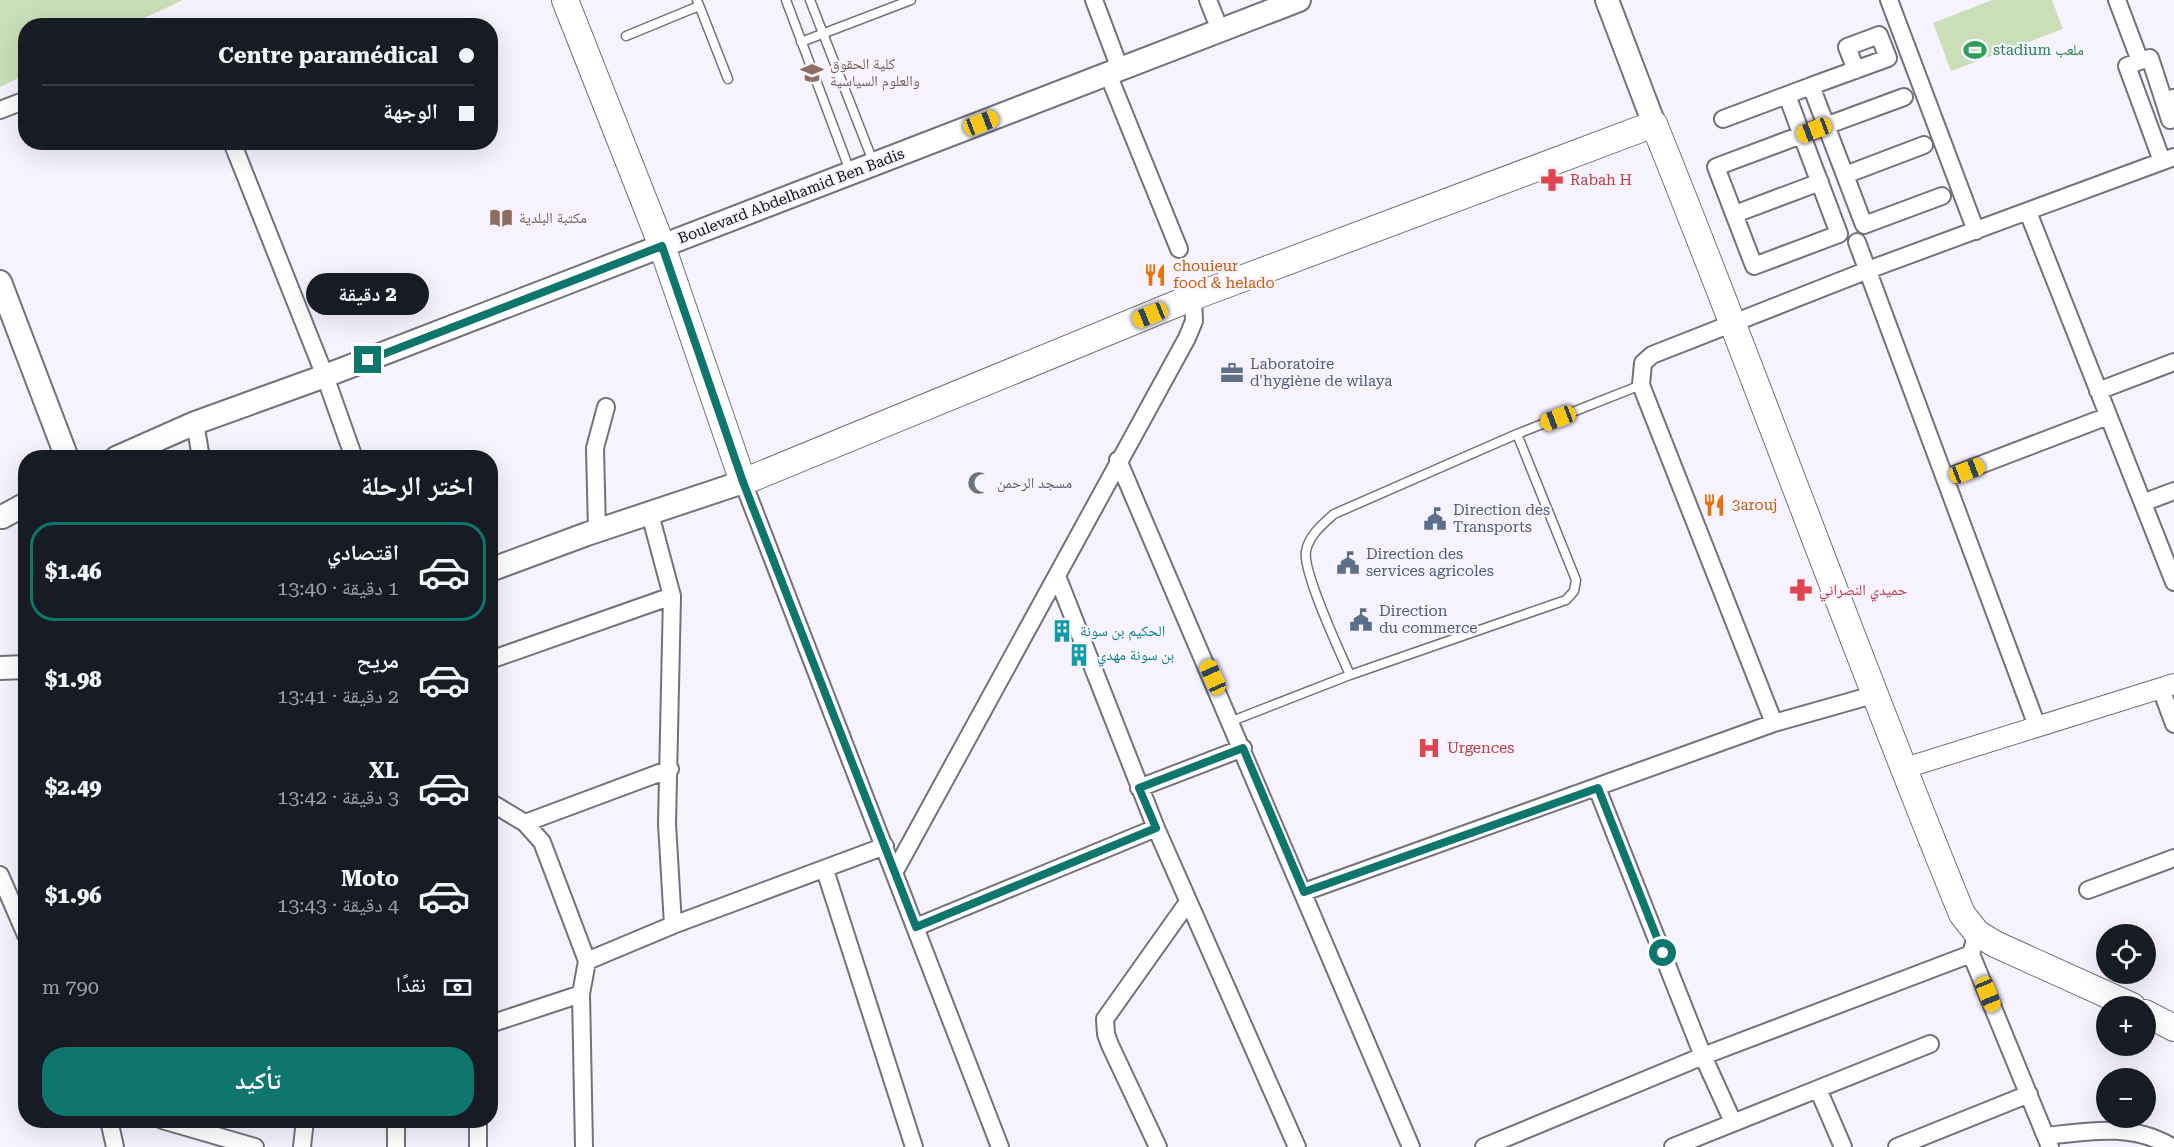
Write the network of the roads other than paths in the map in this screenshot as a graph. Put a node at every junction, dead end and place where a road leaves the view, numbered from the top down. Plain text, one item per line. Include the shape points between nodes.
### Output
1 (565, 0) edge
2 (786, 0) edge
3 (810, 0) edge
4 (911, 0) edge
5 (1094, 0) edge
6 (1208, 0) edge
7 (1299, 0) edge
8 (1607, 0) edge
9 (1889, 0) edge
10 (2117, 0) edge
11 (698, 3) edge
12 (1220, 30) junction
13 (823, 34) junction
14 (626, 36) dead end
15 (801, 42) junction
16 (2140, 61) junction
17 (1856, 70) dead end
18 (1114, 71) junction
19 (728, 79) dead end
20 (1811, 86) junction
21 (1787, 95) junction
22 (1904, 97) dead end
23 (2169, 99) edge
24 (18, 103) edge
25 (0, 110) edge
26 (1723, 119) dead end
27 (2174, 119) edge
28 (1654, 124) junction
29 (1826, 126) junction
30 (1802, 135) junction
31 (1924, 145) dead end
32 (235, 150) edge
33 (2168, 159) edge
34 (874, 165) junction
35 (850, 173) junction
36 (1845, 174) junction
37 (1820, 182) junction
38 (1942, 196) dead end
39 (2028, 212) junction
40 (1734, 214) junction
41 (1864, 225) junction
42 (1976, 231) junction
43 (1839, 234) junction
44 (1857, 242) junction
45 (662, 246) junction
46 (1179, 249) dead end
47 (1868, 270) junction
48 (0, 282) edge
49 (1193, 297) junction
50 (1734, 322) junction
51 (2174, 362) edge
52 (326, 376) junction
53 (1641, 385) junction
54 (2098, 391) junction
55 (606, 407) dead end
56 (2108, 416) junction
57 (195, 423) junction
58 (1517, 434) junction
59 (64, 450) edge
60 (134, 450) edge
61 (200, 450) edge
62 (351, 450) edge
63 (1118, 460) junction
64 (1946, 478) junction
65 (743, 482) junction
66 (2174, 491) edge
67 (2145, 502) junction
68 (18, 508) edge
69 (650, 514) junction
70 (1, 518) edge
71 (18, 519) edge
72 (597, 531) junction
73 (498, 567) edge
74 (1058, 576) junction
75 (2174, 582) edge
76 (672, 596) junction
77 (498, 657) edge
78 (1350, 675) junction
79 (2167, 686) edge
80 (1873, 694) junction
81 (1232, 721) junction
82 (1774, 723) junction
83 (2174, 724) edge
84 (2037, 726) junction
85 (1243, 748) junction
86 (670, 769) junction
87 (1902, 769) junction
88 (1139, 788) junction
89 (1598, 788) junction
90 (498, 806) edge
91 (525, 823) junction
92 (1156, 828) junction
93 (885, 846) junction
94 (2174, 858) edge
95 (825, 870) junction
96 (895, 871) junction
97 (0, 875) edge
98 (2088, 890) dead end
99 (1304, 892) junction
100 (1188, 902) junction
101 (18, 917) edge
102 (673, 925) junction
103 (916, 927) junction
104 (1974, 943) junction
105 (587, 961) junction
106 (581, 994) junction
107 (2107, 996) edge
108 (2156, 1019) edge
109 (498, 1021) edge
110 (2174, 1028) edge
111 (1930, 1044) dead end
112 (1703, 1056) junction
113 (1818, 1089) junction
114 (2029, 1094) junction
115 (1733, 1122) junction
116 (111, 1128) edge
117 (190, 1128) edge
118 (304, 1128) edge
119 (396, 1128) edge
120 (478, 1128) edge
121 (2048, 1142) edge
122 (115, 1147) edge
123 (255, 1147) edge
124 (302, 1147) edge
125 (396, 1147) edge
126 (478, 1147) edge
127 (584, 1147) edge
128 (914, 1147) edge
129 (1000, 1147) edge
130 (1158, 1147) edge
131 (1298, 1147) edge
132 (1411, 1147) edge
133 (1484, 1147) edge
134 (1673, 1147) edge
135 (1843, 1147) edge
136 (1897, 1147) edge
137 (2172, 1147) edge

1 - 45 main road
2 - 15 lane
3 - 13 lane
4 - 13 lane
5 - 18 street
6 - 12 street
7 - 12 main road, Boulevard Abdelhamid Ben Badis
8 - 28 main road
9 - 42 street
10 - 16 street
11 - 14 lane
11 - 19 lane
12 - 18 main road, Boulevard Abdelhamid Ben Badis
13 - 15 lane
13 - 34 lane
15 - 35 lane
16 - 23 street via 2150,58
16 - 33 street via 2127,66
17 - 20 street
18 - 34 main road, Boulevard Abdelhamid Ben Badis
18 - 46 street
20 - 21 street
20 - 29 street
21 - 26 street
21 - 30 street
22 - 29 street
23 - 27 street via 2170,120
24 - 25 street
28 - 49 main road
28 - 50 main road
29 - 30 street
29 - 36 street
30 - 37 street
30 - 40 street via 1716,167
31 - 36 street
32 - 52 street
33 - 39 street
34 - 35 main road, Boulevard Abdelhamid Ben Badis
35 - 45 main road, Boulevard Abdelhamid Ben Badis
36 - 41 street
37 - 40 street
37 - 43 street
38 - 41 street
39 - 42 street
39 - 54 street
40 - 43 street via 1754,266
41 - 44 street
42 - 47 street
43 - 44 street
44 - 47 street
45 - 52 main road, Boulevard Abdelhamid Ben Badis
45 - 65 main road
47 - 50 street
47 - 64 street
48 - 59 main road
49 - 63 street via 1194,321 1187,338
49 - 65 main road
50 - 53 street via 1652,355 1643,363
50 - 80 main road
51 - 54 street
52 - 57 main road, Boulevard Abdelhamid Ben Badis
52 - 62 street
53 - 58 lane
53 - 82 street
54 - 56 street
55 - 72 street via 596,448
56 - 64 street
56 - 67 street
57 - 60 main road, Boulevard Abdelhamid Ben Badis
57 - 61 street
58 - 78 lane via 1334,514 1315,532 1305,552 1308,572
58 - 78 lane via 1576,580 1574,591 1566,600
63 - 74 street
63 - 81 street
64 - 84 street
65 - 69 main road
65 - 93 street
66 - 67 street
67 - 75 street
68 - 70 main road
69 - 72 main road
69 - 76 street
70 - 71 main road
72 - 73 main road
74 - 88 street
74 - 96 street
76 - 77 street
76 - 86 street
78 - 81 lane
79 - 83 street
79 - 84 street
80 - 82 street
80 - 87 main road
81 - 85 street
82 - 89 street
84 - 87 street
85 - 88 street
85 - 99 street
86 - 91 street
86 - 102 street via 668,824
87 - 104 main road
88 - 92 street
89 - 99 street
89 - 112 street
90 - 91 street
91 - 105 street via 542,842
92 - 100 street
92 - 103 street
93 - 95 street
93 - 96 street
94 - 98 street
95 - 102 street
95 - 128 street
96 - 103 street
97 - 101 street
99 - 132 street
100 - 130 street via 1105,1019 1110,1045
100 - 131 street
102 - 105 street
103 - 129 street
104 - 107 main road
104 - 112 street
104 - 114 street
105 - 106 street
106 - 109 street
106 - 127 street
108 - 110 main road
111 - 113 street
112 - 115 street
112 - 133 street
113 - 115 street
113 - 135 street
114 - 121 street
114 - 136 street
115 - 134 street
116 - 122 street
117 - 123 street
118 - 124 street
119 - 125 street
120 - 126 street
121 - 137 street via 2124,1130

